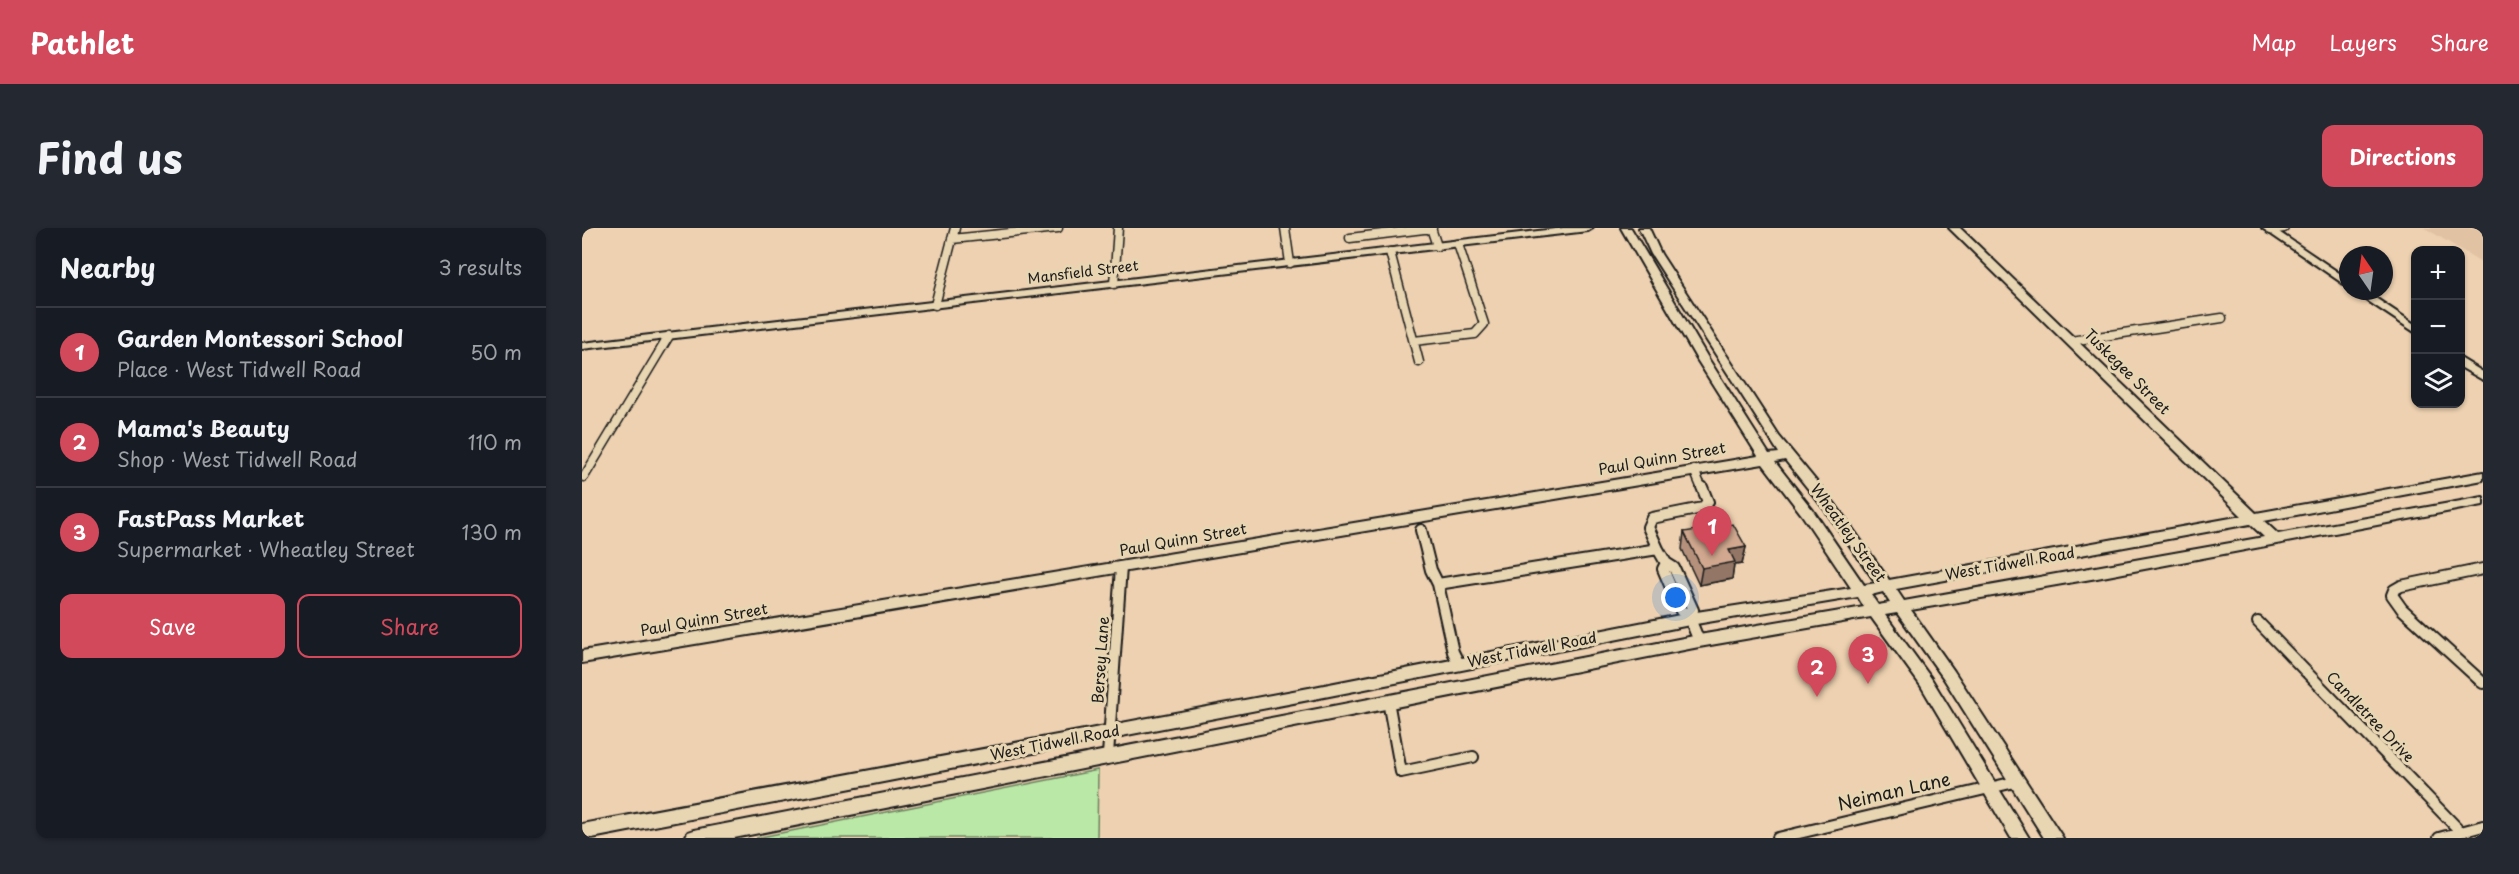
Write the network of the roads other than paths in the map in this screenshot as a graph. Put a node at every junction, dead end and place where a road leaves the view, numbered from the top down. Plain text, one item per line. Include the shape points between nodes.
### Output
1 (955, 228) edge
2 (1058, 228) edge
3 (1119, 228) edge
4 (1285, 228) edge
5 (1431, 228) edge
6 (1588, 228) edge
7 (1626, 228) edge
8 (1644, 228) edge
9 (1954, 228) edge
10 (2284, 228) edge
11 (2268, 229) edge
12 (1400, 230) edge
13 (1350, 238) dead end
14 (952, 239) junction
15 (1458, 244) junction
16 (1437, 246) junction
17 (1390, 252) junction
18 (1290, 263) junction
19 (2339, 278) edge
20 (1114, 284) junction
21 (1678, 286) junction
22 (1660, 289) junction
23 (2371, 300) edge
24 (935, 304) junction
25 (2223, 318) dead end
26 (2411, 327) edge
27 (669, 336) junction
28 (2072, 340) junction
29 (1414, 341) junction
30 (582, 346) edge
31 (1419, 362) dead end
32 (1726, 362) junction
33 (2465, 364) edge
34 (1706, 365) junction
35 (2483, 377) edge
36 (1790, 454) junction
37 (1765, 458) junction
38 (1694, 470) junction
39 (2483, 476) edge
40 (584, 477) dead end
41 (2385, 495) junction
42 (2483, 501) edge
43 (2409, 515) junction
44 (2254, 520) junction
45 (1421, 530) dead end
46 (2274, 540) junction
47 (1658, 549) junction
48 (2076, 552) junction
49 (1121, 567) junction
50 (2483, 570) edge
51 (2097, 573) junction
52 (1437, 584) junction
53 (1886, 587) junction
54 (1862, 592) junction
55 (1899, 608) junction
56 (1875, 612) junction
57 (1689, 616) junction
58 (2259, 622) dead end
59 (1699, 641) junction
60 (582, 657) edge
61 (1456, 658) junction
62 (2483, 683) edge
63 (1310, 694) junction
64 (1388, 701) junction
65 (1314, 715) junction
66 (1111, 732) junction
67 (1108, 756) junction
68 (1473, 757) dead end
69 (907, 771) junction
70 (2019, 782) junction
71 (1990, 787) junction
72 (896, 798) junction
73 (2483, 826) edge
74 (582, 832) edge
75 (2461, 832) junction
76 (694, 838) edge
77 (1778, 838) edge
78 (2020, 838) edge
79 (2054, 838) edge
80 (2439, 838) edge

1 - 14 street
2 - 14 street
3 - 20 street
4 - 18 street
5 - 12 street
5 - 16 street
6 - 15 main road, Mansfield Street
7 - 22 main road, Wheatley Street
8 - 21 main road, Wheatley Street
9 - 28 main road, Tuskegee Street
10 - 11 street
11 - 19 main road
12 - 13 street
14 - 24 street
15 - 16 main road, Mansfield Street
15 - 29 street via 1484,324 1475,334
16 - 17 main road, Mansfield Street
17 - 18 main road, Mansfield Street
17 - 29 street
18 - 20 main road, Mansfield Street
20 - 24 main road, Mansfield Street
21 - 22 main road
21 - 32 main road, Wheatley Street
22 - 34 main road, Wheatley Street
23 - 26 main road
24 - 27 main road, Mansfield Street
25 - 28 street
27 - 30 main road, Mansfield Street
27 - 40 street
28 - 44 main road, Tuskegee Street
29 - 31 street
32 - 34 main road
32 - 36 main road, Wheatley Street via 1775,439
33 - 35 main road
34 - 37 main road, Wheatley Street
36 - 37 main road, Paul Quinn Street
36 - 53 main road, Wheatley Street
37 - 38 main road, Paul Quinn Street
37 - 54 main road, Wheatley Street via 1808,512
38 - 47 street via 1708,502 1702,508 1652,518 1648,527
38 - 49 main road, Paul Quinn Street
39 - 41 main road, West Tidwell Road
41 - 43 main road
41 - 44 main road, West Tidwell Road
42 - 43 main road, West Tidwell Road
43 - 46 main road, West Tidwell Road
44 - 46 main road, Tuskegee Street
44 - 48 main road, West Tidwell Road
45 - 52 street
46 - 51 main road, West Tidwell Road
47 - 52 street
47 - 57 street via 1681,611
48 - 51 main road
48 - 53 main road, West Tidwell Road
49 - 60 main road, Paul Quinn Street
49 - 66 street, Bersey Lane
50 - 62 street via 2401,586 2392,595 2402,609
51 - 55 main road, West Tidwell Road
52 - 61 street
53 - 54 main road, West Tidwell Road
53 - 55 main road, Wheatley Street
54 - 56 main road, Wheatley Street
54 - 57 main road, West Tidwell Road
55 - 56 main road, West Tidwell Road
55 - 70 main road, Wheatley Street via 1949,675
56 - 59 main road, West Tidwell Road
56 - 71 main road, Wheatley Street via 1926,682
57 - 59 street
57 - 61 main road, West Tidwell Road
58 - 75 street, Candletree Drive
59 - 64 main road, West Tidwell Road
61 - 63 main road, West Tidwell Road
63 - 65 main road
63 - 66 main road, West Tidwell Road
64 - 65 main road, West Tidwell Road
64 - 68 street via 1401,772
65 - 67 main road, West Tidwell Road
66 - 67 street, Bersey Lane
66 - 69 main road, West Tidwell Road
67 - 72 main road, West Tidwell Road
69 - 72 main road
69 - 74 main road, West Tidwell Road
70 - 71 street, Neiman Lane
70 - 79 main road, Wheatley Street
71 - 77 street, Neiman Lane
71 - 78 main road, Wheatley Street
72 - 76 main road, West Tidwell Road
73 - 75 street
75 - 80 street

